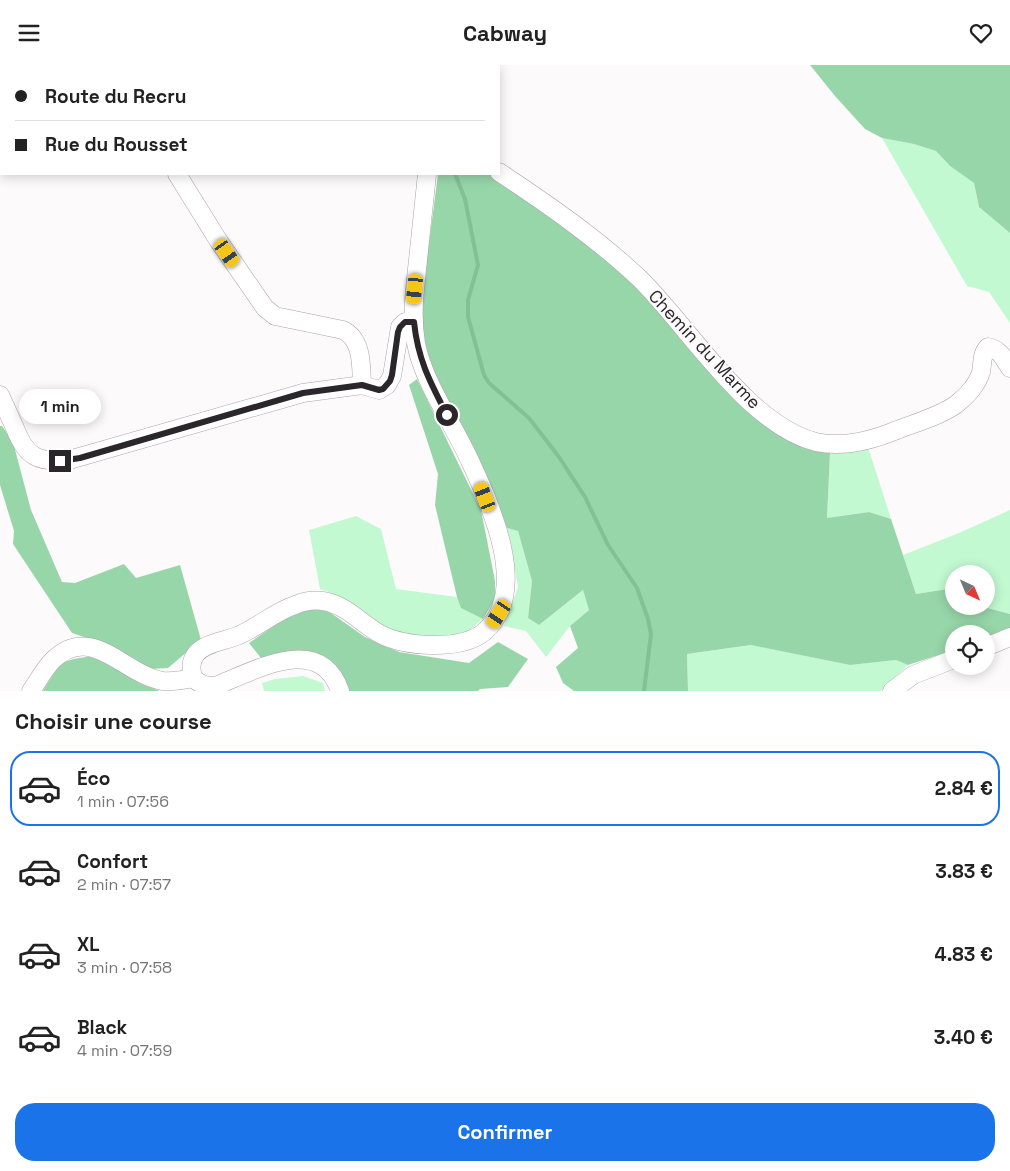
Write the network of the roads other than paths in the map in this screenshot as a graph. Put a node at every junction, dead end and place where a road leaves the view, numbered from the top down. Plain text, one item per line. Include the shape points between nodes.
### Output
1 (500, 172) edge
2 (178, 175) edge
3 (427, 175) edge
4 (414, 322) junction
5 (1010, 368) edge
6 (362, 385) junction
7 (0, 397) edge
8 (1010, 637) edge
9 (995, 643) edge
10 (945, 663) edge
11 (193, 678) junction
12 (31, 691) edge
13 (340, 691) edge
14 (892, 691) edge

1 - 5 street, Chemin du Marme via 615,256 642,281 743,394 775,421 800,436 836,444 876,439 959,403 976,384 984,351 988,347 1000,353
2 - 6 street via 265,308 275,316 343,330 352,337 359,348
3 - 4 street
4 - 6 street via 405,322 400,327 392,375 387,385 379,390
4 - 11 street via 418,353 471,462 498,531 506,591 499,614 492,625 472,640 426,645 381,634 336,605 312,601 288,607 238,635 205,647 191,663
6 - 7 street via 303,393 80,458 52,462 36,457 26,449
8 - 9 street
10 - 14 street via 913,675
11 - 12 street via 161,681 94,647 75,646 53,659
11 - 13 street via 209,687 298,658 322,666

